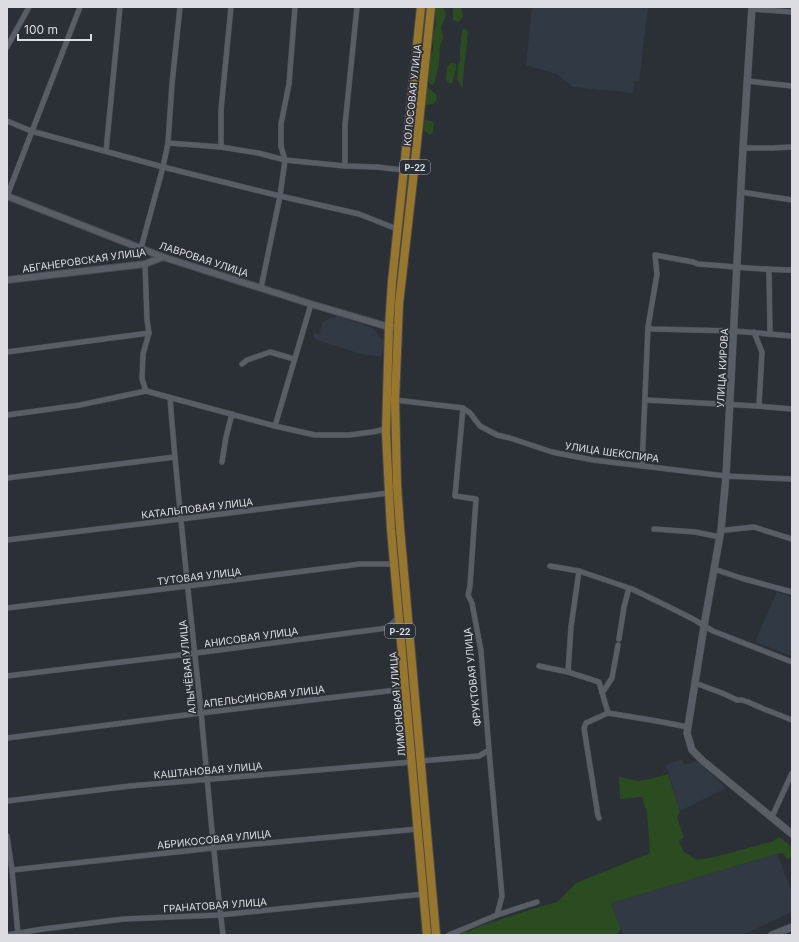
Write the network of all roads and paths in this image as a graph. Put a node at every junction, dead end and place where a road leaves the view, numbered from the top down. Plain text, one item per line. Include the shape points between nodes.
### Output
1 (29, 7) edge
2 (80, 7) edge
3 (120, 7) edge
4 (180, 7) edge
5 (231, 7) edge
6 (295, 7) edge
7 (357, 7) edge
8 (421, 7) edge
9 (431, 7) edge
10 (752, 8) edge
11 (792, 12) edge
12 (7, 47) edge
13 (747, 81) junction
14 (792, 86) edge
15 (7, 121) edge
16 (32, 131) junction
17 (168, 143) junction
18 (221, 147) junction
19 (792, 147) edge
20 (743, 148) junction
21 (106, 151) junction
22 (285, 160) junction
23 (345, 166) junction
24 (163, 167) junction
25 (404, 170) junction
26 (741, 192) junction
27 (7, 196) edge
28 (280, 196) junction
29 (792, 200) edge
30 (397, 229) junction
31 (141, 248) junction
32 (163, 257) junction
33 (145, 264) junction
34 (737, 266) junction
35 (769, 270) junction
36 (792, 270) edge
37 (7, 280) edge
38 (261, 288) junction
39 (311, 304) junction
40 (389, 327) junction
41 (648, 327) junction
42 (398, 328) junction
43 (734, 331) junction
44 (754, 332) junction
45 (149, 333) junction
46 (770, 334) junction
47 (792, 336) edge
48 (7, 352) edge
49 (294, 359) junction
50 (242, 364) dead end
51 (146, 391) junction
52 (170, 398) junction
53 (395, 400) junction
54 (645, 400) junction
55 (730, 404) junction
56 (759, 406) junction
57 (463, 408) junction
58 (792, 409) edge
59 (232, 414) junction
60 (7, 415) edge
61 (275, 426) junction
62 (386, 429) junction
63 (174, 457) junction
64 (222, 462) dead end
65 (642, 466) junction
66 (726, 476) junction
67 (7, 478) edge
68 (792, 479) edge
69 (389, 493) junction
70 (181, 519) junction
71 (654, 529) dead end
72 (720, 533) junction
73 (792, 539) edge
74 (7, 540) edge
75 (394, 564) junction
76 (550, 566) dead end
77 (714, 569) junction
78 (579, 571) junction
79 (188, 586) junction
80 (628, 588) junction
81 (792, 592) edge
82 (7, 608) edge
83 (399, 617) junction
84 (704, 626) junction
85 (619, 639) dead end
86 (618, 645) dead end
87 (194, 653) junction
88 (792, 662) edge
89 (538, 666) dead end
90 (568, 672) junction
91 (7, 676) edge
92 (695, 683) junction
93 (405, 689) junction
94 (602, 693) junction
95 (201, 713) junction
96 (608, 713) junction
97 (792, 720) edge
98 (688, 727) junction
99 (7, 738) edge
100 (489, 750) junction
101 (421, 761) junction
102 (412, 762) junction
103 (792, 773) edge
104 (207, 780) junction
105 (7, 801) edge
106 (772, 817) junction
107 (599, 818) dead end
108 (418, 829) junction
109 (792, 834) edge
110 (7, 836) edge
111 (213, 848) junction
112 (12, 870) junction
113 (424, 894) junction
114 (537, 902) dead end
115 (220, 915) junction
116 (497, 915) junction
117 (792, 927) edge
118 (18, 934) junction
119 (8, 935) edge
120 (223, 935) edge
121 (427, 935) edge
122 (436, 935) edge
123 (449, 935) edge
124 (772, 935) edge

1 - 12 street
2 - 16 street
3 - 21 street
4 - 17 street
5 - 18 street via 221,110
6 - 22 street via 289,84 281,124
7 - 23 street via 345,125
8 - 25 highway, КОЛОСОВАЯ УЛИЦА / Р-22
9 - 42 highway, КОЛОСОВАЯ УЛИЦА / Р-22
10 - 11 street
10 - 13 main road, УЛИЦА КИРОВА
13 - 14 street
13 - 20 main road, УЛИЦА КИРОВА
15 - 16 street
16 - 21 street
16 - 27 street
17 - 18 street
17 - 24 street
18 - 22 street
19 - 20 street
20 - 26 main road, УЛИЦА КИРОВА
21 - 24 street
22 - 23 street
22 - 28 street
23 - 25 street
24 - 28 street
24 - 31 street
25 - 30 highway, КОЛОСОВАЯ УЛИЦА / Р-22
26 - 29 street
26 - 34 main road, УЛИЦА КИРОВА
27 - 31 street, ЛАВРОВАЯ УЛИЦА
28 - 30 street via 359,214
28 - 38 street
30 - 40 highway, КОЛОСОВАЯ УЛИЦА / Р-22
31 - 32 street, ЛАВРОВАЯ УЛИЦА
32 - 33 street, АБГАНЕРОВСКАЯ УЛИЦА
32 - 38 street, ЛАВРОВАЯ УЛИЦА
33 - 37 street, АБГАНЕРОВСКАЯ УЛИЦА
33 - 45 street
34 - 35 street
34 - 41 street via 698,264 655,255 657,274
34 - 43 main road, УЛИЦА КИРОВА
35 - 36 street
35 - 46 street
38 - 39 street, ЛАВРОВАЯ УЛИЦА
39 - 40 street, ЛАВРОВАЯ УЛИЦА
39 - 49 street
40 - 42 street, ЛАВРОВАЯ УЛИЦА
40 - 62 highway, ЛИМОНОВАЯ УЛИЦА / Р-22
41 - 43 street
41 - 54 street
42 - 53 highway, ЛИМОНОВАЯ УЛИЦА / Р-22
43 - 44 street
43 - 55 main road, УЛИЦА КИРОВА
44 - 46 street
44 - 56 street via 762,352
45 - 48 street
45 - 51 street via 143,354 142,379
46 - 47 street
49 - 50 street via 270,352
49 - 61 street
51 - 52 street
51 - 60 street via 80,405
52 - 59 street
52 - 63 street, АЛЫЧЁВАЯ УЛИЦА
53 - 57 street
53 - 101 highway, ЛИМОНОВАЯ УЛИЦА / Р-22 via 400,528
54 - 55 street
54 - 65 street
55 - 56 street
55 - 66 main road, УЛИЦА КИРОВА
56 - 58 street
57 - 65 street, УЛИЦА ШЕКСПИРА via 480,426 552,452
57 - 100 street, ФРУКТОВАЯ УЛИЦА via 455,496 476,499 468,595 472,603 481,651
59 - 61 street
59 - 64 street
61 - 62 street via 314,435 349,435
62 - 69 highway, ЛИМОНОВАЯ УЛИЦА / Р-22
63 - 67 street
63 - 70 street, АЛЫЧЁВАЯ УЛИЦА
65 - 66 street, УЛИЦА ШЕКСПИРА
66 - 68 street, УЛИЦА ШЕКСПИРА
66 - 72 main road, УЛИЦА КИРОВА
69 - 70 street, КАТАЛЬПОВАЯ УЛИЦА
69 - 75 highway, ЛИМОНОВАЯ УЛИЦА / Р-22
70 - 74 street, КАТАЛЬПОВАЯ УЛИЦА
70 - 79 street, АЛЫЧЁВАЯ УЛИЦА
71 - 72 street
72 - 73 street via 754,527
72 - 77 main road, УЛИЦА КИРОВА
75 - 79 street, ТУТОВАЯ УЛИЦА via 360,564
75 - 83 highway, ЛИМОНОВАЯ УЛИЦА / Р-22
76 - 78 street
77 - 81 street
77 - 84 main road, УЛИЦА КИРОВА
78 - 80 street
78 - 90 street
79 - 82 street, ТУТОВАЯ УЛИЦА
79 - 87 street, АЛЫЧЁВАЯ УЛИЦА
80 - 84 street
80 - 85 street
83 - 87 street, АНИСОВАЯ УЛИЦА via 387,628
83 - 93 highway, ЛИМОНОВАЯ УЛИЦА / Р-22
84 - 88 street
84 - 92 main road, УЛИЦА КИРОВА
86 - 94 street via 612,678
87 - 91 street, АНИСОВАЯ УЛИЦА
87 - 95 street, АЛЫЧЁВАЯ УЛИЦА
89 - 90 street
90 - 94 street via 599,682
92 - 97 street
92 - 98 main road, УЛИЦА КИРОВА
93 - 95 street, АПЕЛЬСИНОВАЯ УЛИЦА
93 - 102 highway, ЛИМОНОВАЯ УЛИЦА / Р-22
94 - 96 street
95 - 99 street, АПЕЛЬСИНОВАЯ УЛИЦА
95 - 104 street, АЛЫЧЁВАЯ УЛИЦА
96 - 98 street
96 - 107 street via 586,723 584,728
98 - 106 main road, УЛИЦА КИРОВА via 687,733 692,750
100 - 101 street via 480,756
100 - 116 street, ФРУКТОВАЯ УЛИЦА via 502,896
101 - 122 highway, ЛИМОНОВАЯ УЛИЦА / Р-22
102 - 104 street, КАШТАНОВАЯ УЛИЦА
102 - 108 highway, ЛИМОНОВАЯ УЛИЦА / Р-22
103 - 106 street
104 - 105 street, КАШТАНОВАЯ УЛИЦА via 130,786
104 - 111 street, АЛЫЧЁВАЯ УЛИЦА
106 - 109 main road, УЛИЦА КИРОВА
108 - 111 street, АБРИКОСОВАЯ УЛИЦА
108 - 113 highway, ЛИМОНОВАЯ УЛИЦА / Р-22
110 - 112 street
111 - 112 street, АБРИКОСОВАЯ УЛИЦА
111 - 115 street, АЛЫЧЁВАЯ УЛИЦА
112 - 118 street
113 - 115 street, ГРАНАТОВАЯ УЛИЦА
113 - 121 highway, ЛИМОНОВАЯ УЛИЦА / Р-22
114 - 116 street
115 - 118 street, ГРАНАТОВАЯ УЛИЦА via 124,919
115 - 120 street, АЛЫЧЁВАЯ УЛИЦА
116 - 123 street
117 - 124 main road
118 - 119 street, ГРАНАТОВАЯ УЛИЦА

